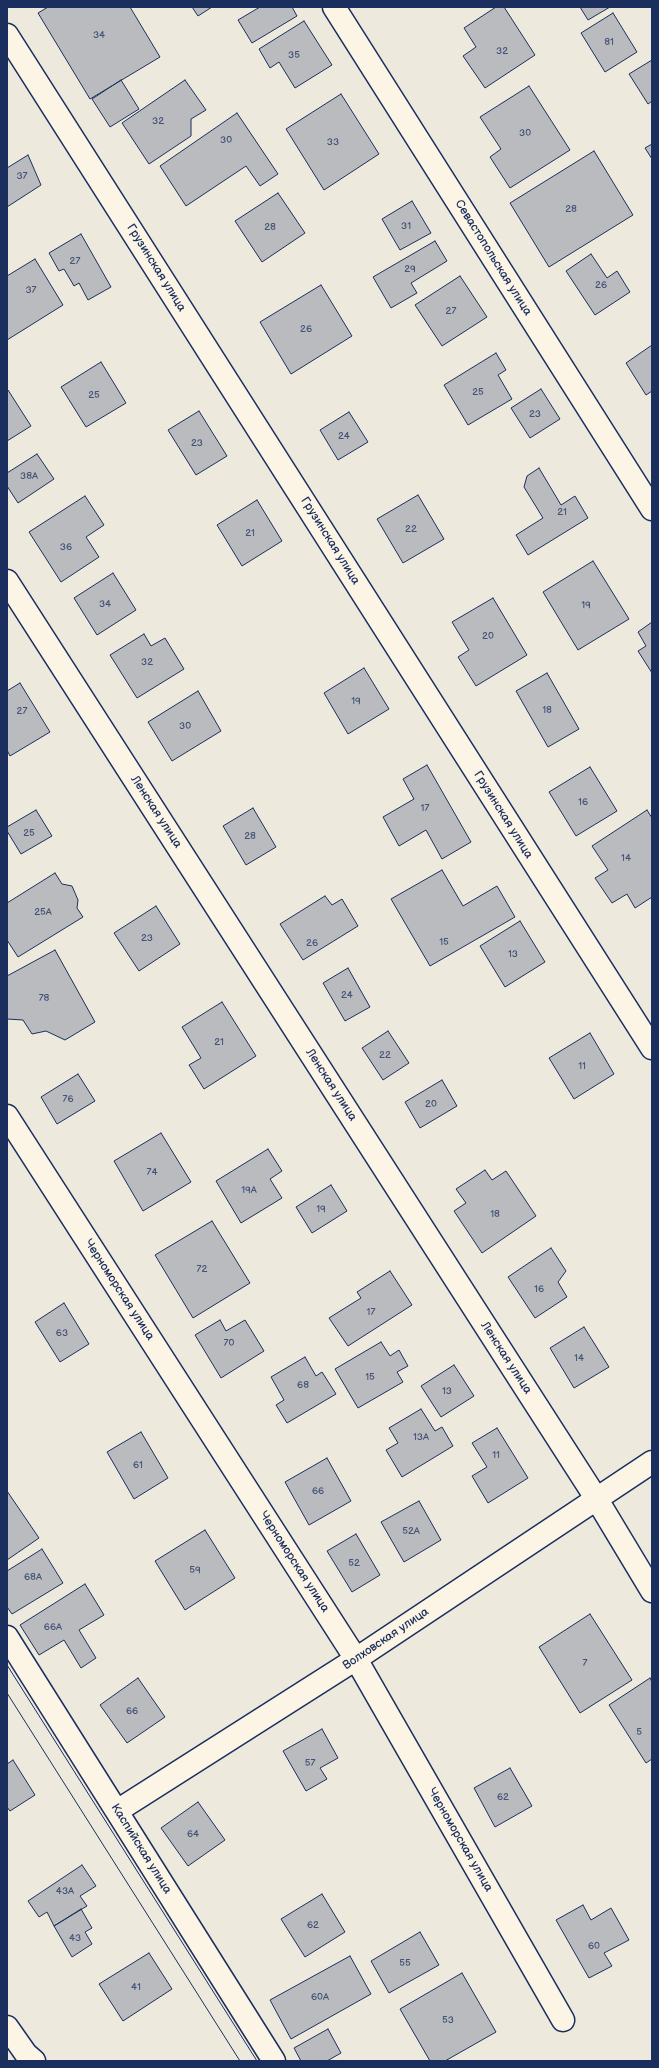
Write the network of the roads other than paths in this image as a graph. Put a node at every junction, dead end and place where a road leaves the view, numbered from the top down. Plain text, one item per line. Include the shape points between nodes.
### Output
1 (334, 7) edge
2 (7, 34) edge
3 (652, 509) edge
4 (7, 581) edge
5 (652, 1048) edge
6 (7, 1116) edge
7 (652, 1462) edge
8 (596, 1498) junction
9 (652, 1591) edge
10 (7, 1637) edge
11 (356, 1658) junction
12 (117, 1811) junction
13 (563, 2020) dead end
14 (7, 2027) edge
15 (34, 2061) edge
16 (274, 2061) edge

1 - 3 street, Севастопольская улица
2 - 5 street, Грузинская улица
4 - 8 street, Ленская улица
6 - 11 street, Черноморская улица
7 - 8 street, Волховская улица
8 - 9 street, Ленская улица
8 - 11 street, Волховская улица
10 - 12 street, Каспийская улица
11 - 12 street, Волховская улица
11 - 13 street, Черноморская улица
12 - 16 street, Каспийская улица
14 - 15 street

